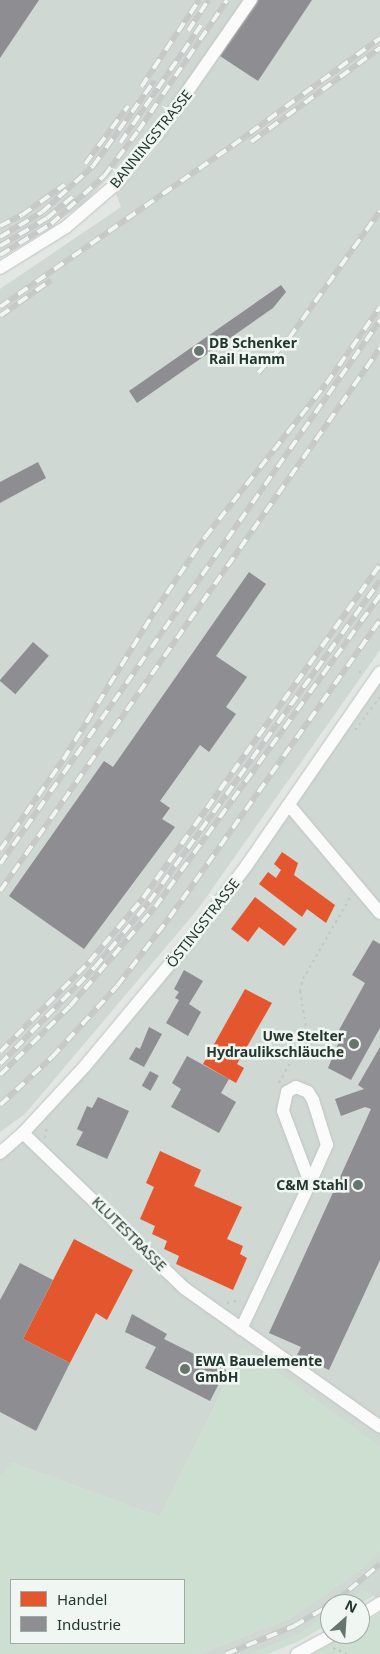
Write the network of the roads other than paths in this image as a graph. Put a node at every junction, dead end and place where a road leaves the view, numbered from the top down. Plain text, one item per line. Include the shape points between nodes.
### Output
1 (251, 0) edge
2 (0, 268) edge
3 (380, 672) edge
4 (289, 805) junction
5 (380, 913) edge
6 (23, 1133) junction
7 (0, 1153) edge
8 (310, 1183) junction
9 (241, 1329) junction
10 (380, 1427) edge
11 (320, 1642) edge
12 (297, 1654) edge

1 - 2 street, BANNINGSTRASSE via 158,135 116,184 66,227
3 - 4 street, ÖSTINGSTRASSE
4 - 5 street
4 - 6 street, ÖSTINGSTRASSE via 219,903 149,991
6 - 7 street, ÖSTINGSTRASSE
6 - 9 street, KLUTESTRASSE via 184,1288
8 - 8 street via 327,1144 327,1136 308,1092 296,1087 287,1092 283,1111
8 - 9 street
9 - 10 street, KLUTESTRASSE
11 - 12 street

